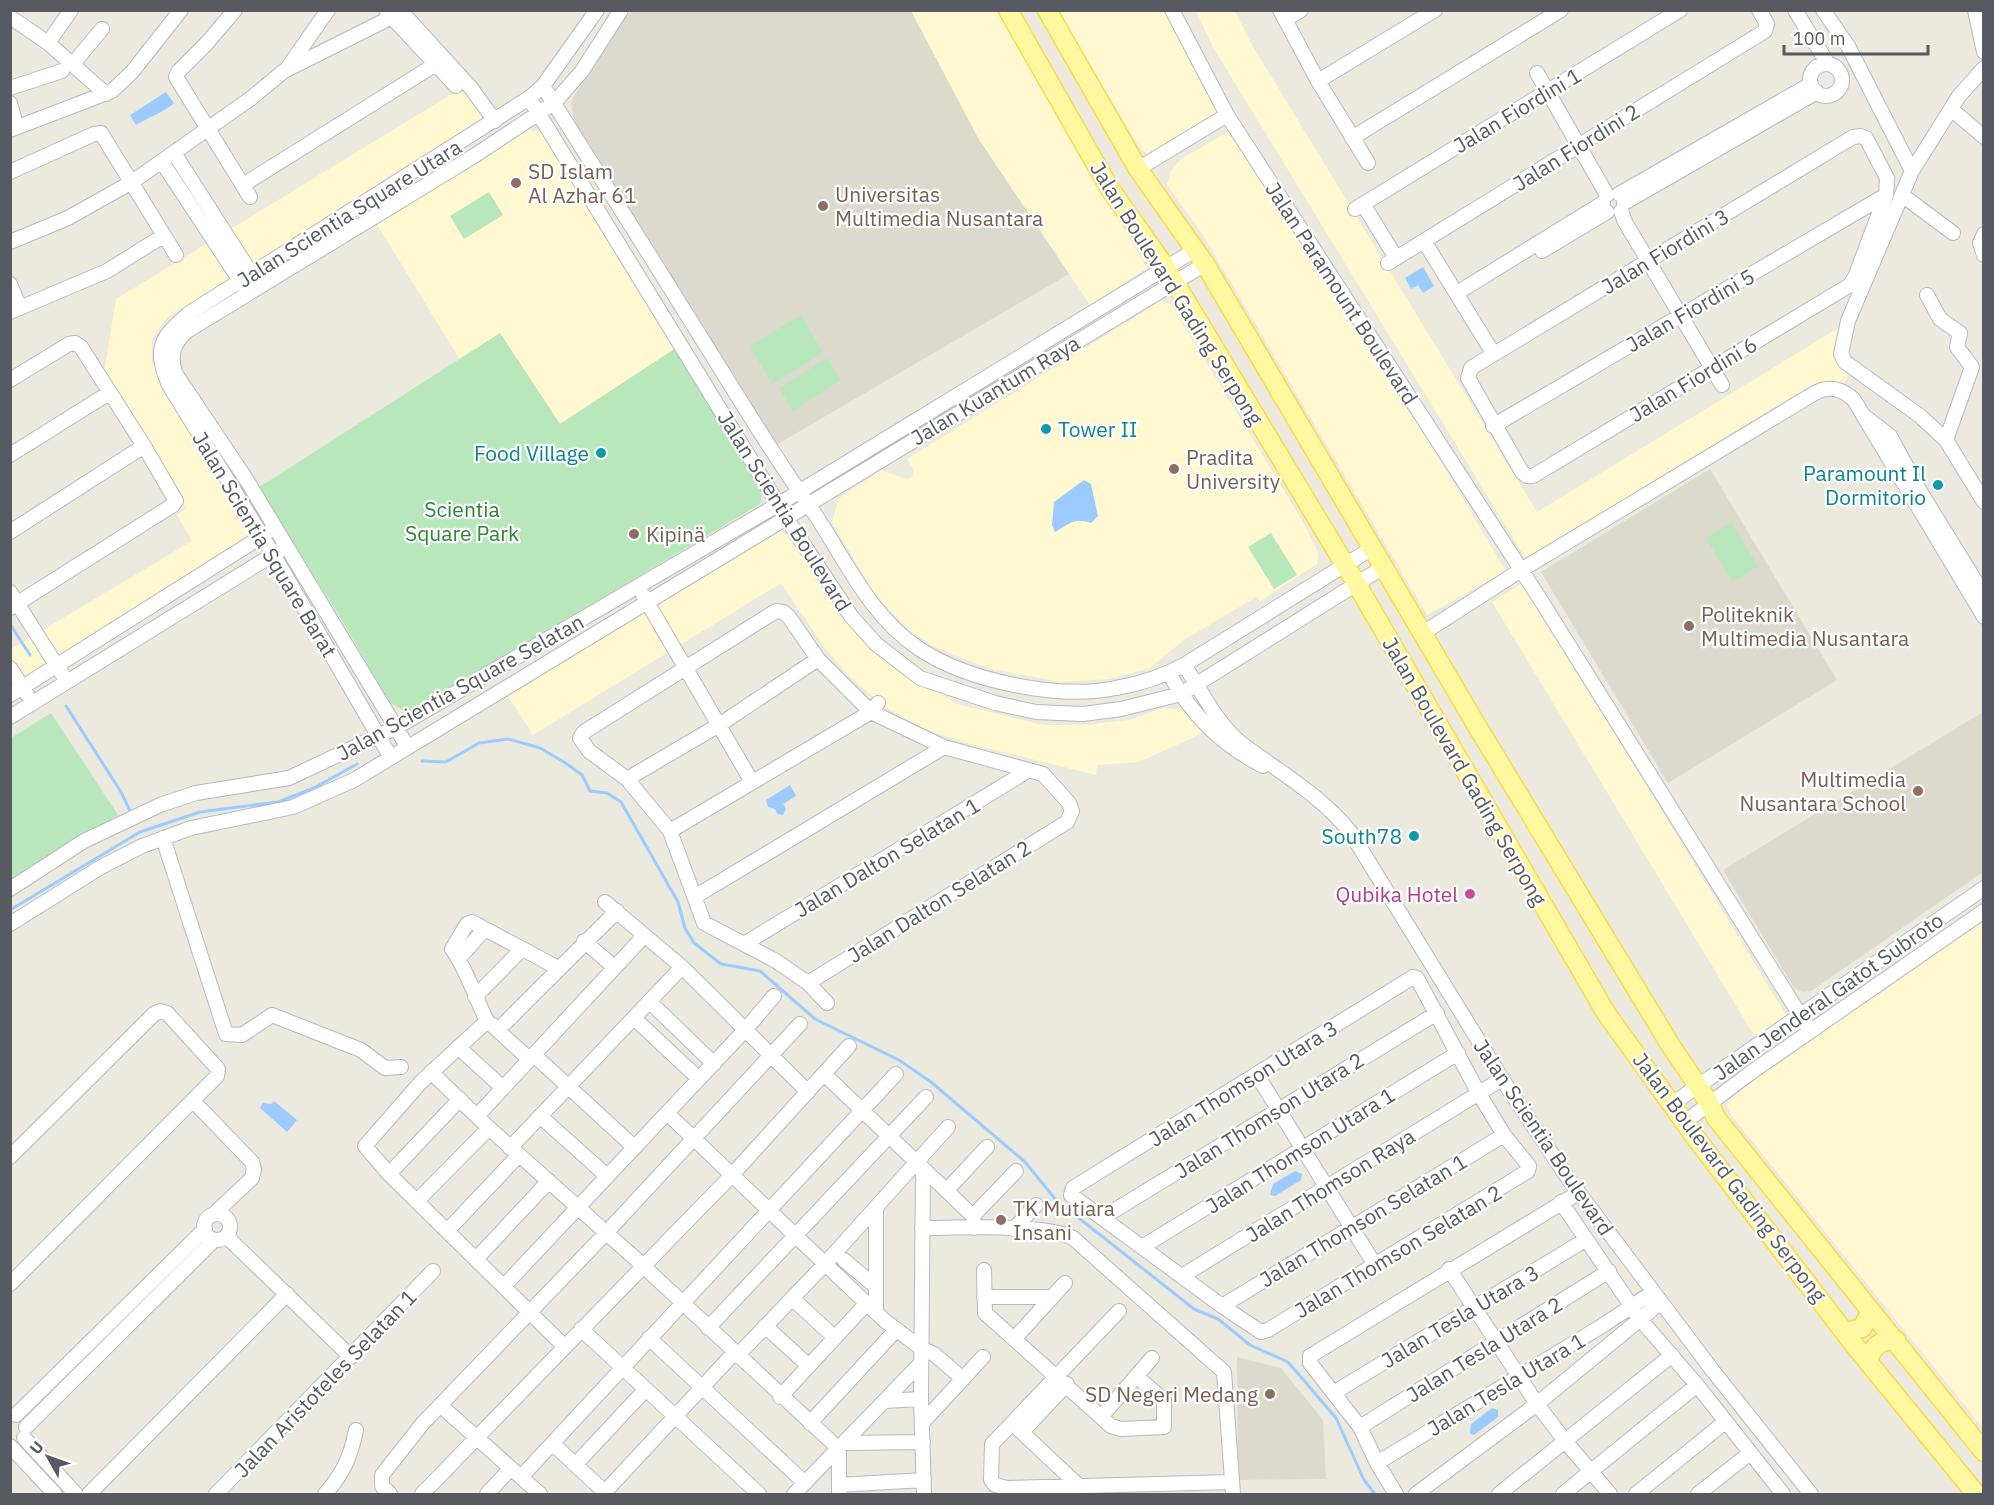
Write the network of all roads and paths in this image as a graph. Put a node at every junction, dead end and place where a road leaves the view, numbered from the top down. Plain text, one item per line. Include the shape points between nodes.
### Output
1 (71, 10) edge
2 (181, 10) edge
3 (235, 10) edge
4 (328, 10) edge
5 (597, 10) edge
6 (621, 10) edge
7 (1008, 10) edge
8 (1013, 10) edge
9 (1047, 10) edge
10 (1172, 10) edge
11 (1301, 10) edge
12 (1435, 10) edge
13 (1561, 10) edge
14 (1680, 10) edge
15 (1759, 10) edge
16 (1795, 10) edge
17 (1823, 10) edge
18 (1975, 10) edge
19 (393, 13) edge
20 (1283, 15) edge
21 (10, 17) edge
22 (102, 29) dead end
23 (48, 43) junction
24 (1029, 50) junction
25 (1983, 52) edge
26 (436, 64) junction
27 (1823, 65) junction
28 (67, 68) junction
29 (1983, 68) edge
30 (284, 71) junction
31 (1537, 73) dead end
32 (1318, 81) junction
33 (456, 86) dead end
34 (543, 86) junction
35 (10, 88) edge
36 (1814, 88) junction
37 (1548, 92) junction
38 (106, 94) junction
39 (529, 99) junction
40 (554, 103) junction
41 (1951, 109) junction
42 (539, 114) junction
43 (1227, 115) junction
44 (12, 117) edge
45 (495, 122) junction
46 (208, 129) junction
47 (1983, 137) edge
48 (1352, 138) junction
49 (1580, 145) junction
50 (174, 153) junction
51 (162, 162) junction
52 (1368, 163) dead end
53 (1138, 169) junction
54 (1912, 171) junction
55 (10, 172) edge
56 (132, 183) junction
57 (243, 185) junction
58 (1886, 195) junction
59 (1902, 195) junction
60 (250, 197) dead end
61 (1614, 203) junction
62 (1953, 233) dead end
63 (163, 236) junction
64 (1424, 241) junction
65 (10, 242) edge
66 (176, 255) dead end
67 (1200, 257) junction
68 (1392, 261) joint
69 (1649, 262) junction
70 (1171, 275) junction
71 (246, 277) junction
72 (10, 284) edge
73 (255, 291) junction
74 (1927, 295) dead end
75 (1459, 297) junction
76 (15, 310) edge
77 (1681, 316) junction
78 (170, 330) joint
79 (187, 331) joint
80 (1493, 353) junction
81 (1712, 368) junction
82 (10, 380) edge
83 (1722, 385) dead end
84 (109, 393) junction
85 (1863, 415) junction
86 (1493, 426) junction
87 (1946, 440) junction
88 (144, 446) junction
89 (10, 455) edge
90 (799, 492) junction
91 (260, 502) junction
92 (1983, 502) edge
93 (808, 504) junction
94 (246, 510) junction
95 (783, 510) junction
96 (275, 528) junction
97 (10, 532) edge
98 (262, 536) junction
99 (286, 547) junction
100 (1374, 547) junction
101 (273, 554) junction
102 (1345, 564) junction
103 (1385, 566) junction
104 (1521, 570) junction
105 (1356, 583) junction
106 (638, 587) junction
107 (1983, 595) edge
108 (13, 601) edge
109 (646, 601) junction
110 (1983, 617) edge
111 (1423, 633) junction
112 (818, 659) junction
113 (1184, 665) junction
114 (58, 666) junction
115 (10, 668) edge
116 (686, 668) junction
117 (968, 672) junction
118 (1169, 673) junction
119 (67, 682) junction
120 (1197, 684) junction
121 (23, 687) junction
122 (963, 692) junction
123 (1181, 694) junction
124 (10, 695) edge
125 (34, 703) junction
126 (875, 708) junction
127 (10, 717) edge
128 (720, 725) junction
129 (397, 727) junction
130 (379, 736) junction
131 (407, 746) junction
132 (944, 747) junction
133 (390, 756) junction
134 (1029, 770) junction
135 (1287, 776) junction
136 (627, 779) junction
137 (752, 782) junction
138 (670, 831) junction
139 (163, 838) junction
140 (1983, 888) edge
141 (10, 889) edge
142 (696, 896) junction
143 (605, 902) dead end
144 (616, 911) junction
145 (1983, 911) edge
146 (10, 924) edge
147 (644, 936) junction
148 (585, 941) junction
149 (744, 944) junction
150 (522, 949) junction
151 (614, 967) junction
152 (682, 967) junction
153 (558, 968) junction
154 (808, 983) junction
155 (774, 996) dead end
156 (475, 997) junction
157 (651, 1003) junction
158 (827, 1003) dead end
159 (1437, 1013) junction
160 (1800, 1017) junction
161 (636, 1019) junction
162 (487, 1021) junction
163 (800, 1024) dead end
164 (499, 1029) junction
165 (746, 1029) junction
166 (1810, 1031) junction
167 (849, 1046) dead end
168 (458, 1047) junction
169 (1458, 1053) junction
170 (772, 1056) junction
171 (532, 1057) junction
172 (714, 1064) junction
173 (401, 1067) dead end
174 (431, 1072) junction
175 (824, 1074) junction
176 (896, 1074) dead end
177 (1257, 1075) junction
178 (699, 1079) junction
179 (568, 1085) junction
180 (1490, 1086) junction
181 (1697, 1086) junction
182 (503, 1088) junction
183 (808, 1092) junction
184 (926, 1097) dead end
185 (460, 1100) junction
186 (193, 1101) junction
187 (1672, 1104) junction
188 (1710, 1104) junction
189 (862, 1108) junction
190 (1280, 1109) junction
191 (667, 1113) junction
192 (477, 1116) junction
193 (540, 1116) junction
194 (1685, 1122) junction
195 (948, 1127) dead end
196 (489, 1128) junction
197 (1504, 1135) junction
198 (888, 1137) junction
199 (694, 1139) junction
200 (634, 1147) junction
201 (987, 1147) dead end
202 (1303, 1148) junction
203 (515, 1152) junction
204 (10, 1157) edge
205 (918, 1164) junction
206 (1016, 1171) dead end
207 (728, 1172) junction
208 (389, 1174) junction
209 (607, 1176) junction
210 (549, 1182) junction
211 (1326, 1188) junction
212 (947, 1190) junction
213 (1578, 1192) junction
214 (417, 1201) junction
215 (1562, 1202) junction
216 (1036, 1205) dead end
217 (577, 1207) junction
218 (876, 1207) junction
219 (768, 1209) junction
220 (213, 1215) junction
221 (1102, 1218) junction
222 (974, 1222) junction
223 (922, 1228) junction
224 (1351, 1228) junction
225 (205, 1229) junction
226 (1014, 1229) junction
227 (447, 1231) junction
228 (606, 1233) junction
229 (220, 1238) junction
230 (794, 1238) junction
231 (1585, 1240) junction
232 (1142, 1247) junction
233 (476, 1259) junction
234 (844, 1260) dead end
235 (825, 1264) junction
236 (1375, 1265) junction
237 (642, 1266) junction
238 (1449, 1269) junction
239 (984, 1270) dead end
240 (433, 1271) dead end
241 (1609, 1272) junction
242 (1182, 1276) junction
243 (1065, 1283) dead end
244 (10, 1284) edge
245 (504, 1286) junction
246 (876, 1287) junction
247 (287, 1294) junction
248 (984, 1297) junction
249 (1657, 1297) junction
250 (792, 1298) junction
251 (1052, 1298) junction
252 (681, 1303) junction
253 (1222, 1306) junction
254 (1633, 1306) junction
255 (872, 1307) junction
256 (1474, 1308) junction
257 (531, 1311) junction
258 (1119, 1311) dead end
259 (1871, 1311) junction
260 (1640, 1319) junction
261 (1605, 1324) junction
262 (107, 1325) junction
263 (765, 1326) junction
264 (708, 1328) junction
265 (581, 1329) junction
266 (896, 1330) junction
267 (1847, 1332) junction
268 (118, 1336) junction
269 (649, 1338) junction
270 (835, 1338) junction
271 (1014, 1339) junction
272 (1616, 1339) junction
273 (1498, 1340) junction
274 (1896, 1340) junction
275 (564, 1346) junction
276 (922, 1348) junction
277 (736, 1355) junction
278 (1672, 1355) junction
279 (351, 1357) junction
280 (983, 1357) dead end
281 (1152, 1358) dead end
282 (1868, 1361) junction
283 (921, 1363) junction
284 (809, 1366) junction
285 (622, 1368) junction
286 (1136, 1376) junction
287 (1519, 1376) junction
288 (963, 1379) junction
289 (1062, 1381) junction
290 (1697, 1385) junction
291 (702, 1389) junction
292 (645, 1390) junction
293 (1335, 1392) junction
294 (783, 1394) junction
295 (921, 1399) junction
296 (885, 1401) junction
297 (443, 1402) junction
298 (1538, 1404) junction
299 (13, 1414) edge
300 (1101, 1417) junction
301 (675, 1418) junction
302 (922, 1422) junction
303 (1725, 1422) junction
304 (810, 1423) junction
305 (1360, 1427) junction
306 (1017, 1428) junction
307 (356, 1430) dead end
308 (25, 1432) junction
309 (477, 1439) junction
310 (923, 1442) junction
311 (1565, 1442) junction
312 (554, 1445) junction
313 (10, 1446) edge
314 (842, 1446) junction
315 (1750, 1452) junction
316 (1983, 1452) edge
317 (1377, 1463) junction
318 (575, 1464) junction
319 (516, 1473) junction
320 (1590, 1473) junction
321 (924, 1480) junction
322 (805, 1483) junction
323 (1232, 1488) edge
324 (839, 1490) edge
325 (1078, 1490) edge
326 (1777, 1492) edge
327 (55, 1494) edge
328 (76, 1494) edge
329 (90, 1494) edge
330 (216, 1494) edge
331 (325, 1494) edge
332 (390, 1494) edge
333 (422, 1494) edge
334 (487, 1494) edge
335 (540, 1494) edge
336 (605, 1494) edge
337 (759, 1494) edge
338 (794, 1494) edge
339 (924, 1494) edge
340 (1396, 1494) edge
341 (1416, 1494) edge
342 (1498, 1494) edge
343 (1563, 1494) edge
344 (1610, 1494) edge
345 (1636, 1494) edge
346 (1698, 1494) edge
347 (1811, 1494) edge
348 (1976, 1494) edge

1 - 23 street
2 - 38 street via 132,72
3 - 46 street via 176,77
4 - 30 street
5 - 34 street
6 - 40 street via 586,66
7 - 24 main road, Jalan Boulevard Gading Serpong
8 - 24 main road via 1030,41
9 - 53 main road, Jalan Boulevard Gading Serpong
10 - 43 street, Jalan Paramount Boulevard
11 - 20 street
12 - 32 street
13 - 48 street
14 - 37 street, Jalan Fiordini 1
15 - 49 street, Jalan Fiordini 2 via 1767,24 1765,31
16 - 27 street
17 - 54 street via 1848,46
18 - 25 street
19 - 26 street
19 - 30 street
19 - 45 street via 471,88
20 - 32 street
21 - 23 street
22 - 28 street
23 - 28 street
24 - 70 main road, Jalan Boulevard Gading Serpong via 1110,189
26 - 33 street
26 - 57 street
27 - 36 street via 1811,77
27 - 36 street via 1840,71 1841,85 1831,95
28 - 35 street
28 - 38 street
29 - 41 street
30 - 46 street
31 - 37 street
32 - 48 street
34 - 39 street, Jalan Scientia Square Utara
34 - 40 street, Jalan Scientia Boulevard
36 - 61 street
37 - 49 street
37 - 68 street, Jalan Fiordini 1 via 1359,207
38 - 44 street
39 - 42 street, Jalan Scientia Boulevard
39 - 45 street, Jalan Scientia Square Utara
40 - 42 street, Jalan Scientia Square Utara
40 - 90 street, Jalan Scientia Boulevard
41 - 47 street
41 - 54 street
42 - 73 street, Jalan Scientia Square Utara
42 - 95 street, Jalan Scientia Boulevard
43 - 53 street
43 - 104 street, Jalan Paramount Boulevard
45 - 71 street, Jalan Scientia Square Utara
46 - 50 street
46 - 57 street
48 - 52 street
49 - 61 street
49 - 64 street, Jalan Fiordini 2
50 - 51 street
50 - 71 street
51 - 56 street
51 - 71 street
53 - 67 main road, Jalan Boulevard Gading Serpong
54 - 59 street
55 - 56 street via 101,133
56 - 63 street
56 - 65 street via 68,218
57 - 60 street
58 - 69 street, Jalan Fiordini 3 via 1887,178 1866,138 1853,136
58 - 77 street, Jalan Fiordini 5
58 - 81 street, Jalan Fiordini 6 via 1853,281
59 - 62 street
59 - 87 street via 1848,321 1841,354 1845,362 1920,416
61 - 69 street
61 - 75 street
63 - 66 street
63 - 76 street via 107,271
64 - 68 street, Jalan Fiordini 2
64 - 75 street
67 - 70 street, Jalan Kuantum Raya
67 - 100 main road, Jalan Boulevard Gading Serpong
69 - 77 street
69 - 80 street, Jalan Fiordini 3
70 - 90 street, Jalan Kuantum Raya
70 - 93 street, Jalan Kuantum Raya
70 - 102 main road, Jalan Boulevard Gading Serpong
71 - 73 street
71 - 78 street, Jalan Scientia Square Utara
72 - 76 street
73 - 79 street, Jalan Scientia Square Utara
74 - 87 street via 1940,319 1960,333 1957,347 1972,367
75 - 80 street
77 - 81 street
77 - 86 street, Jalan Fiordini 5
78 - 94 street, Jalan Scientia Square Barat via 163,341 161,366 169,385
79 - 91 street, Jalan Scientia Square Barat via 174,347 171,360 175,373
80 - 86 street, Jalan Fiordini 3 via 1471,368 1468,378
81 - 83 street
81 - 86 street, Jalan Fiordini 6 via 1533,476 1522,472
82 - 84 street via 75,343
84 - 88 street
84 - 89 street
85 - 104 street via 1844,391 1822,389
85 - 107 street via 1890,436
85 - 110 street
87 - 92 street
88 - 97 street
88 - 108 street via 176,501 173,505
90 - 93 street, Jalan Scientia Boulevard
90 - 95 street, Jalan Scientia Square Selatan
91 - 94 street
91 - 96 street, Jalan Scientia Square Barat
93 - 95 street, Jalan Kuantum Raya
93 - 117 street, Jalan Scientia Boulevard via 869,600 891,625 916,647
94 - 98 street, Jalan Scientia Square Barat
95 - 106 street, Jalan Scientia Square Selatan
95 - 109 street, Jalan Scientia Square Selatan
95 - 122 street, Jalan Scientia Boulevard via 851,616 876,644 921,678
96 - 98 street
96 - 99 street, Jalan Scientia Square Barat
98 - 101 street, Jalan Scientia Square Barat
98 - 114 street
99 - 101 street
99 - 129 street, Jalan Scientia Square Barat
100 - 102 street, Jalan Scientia Boulevard
100 - 103 main road, Jalan Boulevard Gading Serpong
101 - 119 street
101 - 130 street, Jalan Scientia Square Barat
102 - 105 main road, Jalan Boulevard Gading Serpong
102 - 113 street, Jalan Scientia Boulevard
103 - 105 street, Jalan Scientia Boulevard
103 - 111 main road, Jalan Boulevard Gading Serpong
104 - 111 street
104 - 160 street, Jalan Paramount Boulevard
105 - 120 street, Jalan Scientia Boulevard
105 - 187 main road, Jalan Boulevard Gading Serpong via 1606,1013
106 - 109 street
106 - 129 street, Jalan Scientia Square Selatan
108 - 114 street
109 - 116 street
109 - 131 street, Jalan Scientia Square Selatan
111 - 181 main road, Jalan Boulevard Gading Serpong
112 - 116 street via 789,617 776,611
112 - 126 street
112 - 128 street
113 - 118 street, Jalan Scientia Boulevard
113 - 120 street, Jalan Scientia Boulevard
114 - 119 street
114 - 121 street
115 - 121 street
116 - 128 street
116 - 136 street via 580,738 583,746
117 - 118 street, Jalan Scientia Boulevard via 1014,685 1065,691 1115,689
117 - 122 street
118 - 123 street, Jalan Scientia Boulevard
119 - 125 street
120 - 123 street, Jalan Scientia Boulevard
120 - 135 street, Jalan Scientia Boulevard via 1222,724
121 - 124 street
121 - 125 street
122 - 123 street, Jalan Scientia Boulevard via 995,703 1057,714 1121,709
123 - 135 street, Jalan Scientia Boulevard via 1213,733 1235,751
125 - 127 street
126 - 132 street
126 - 137 street
128 - 136 street
128 - 137 street
129 - 130 street, Jalan Scientia Square Selatan
129 - 131 street, Jalan Scientia Square Barat
130 - 133 street, Jalan Scientia Square Barat
130 - 141 street, Jalan Scientia Square Selatan via 289,778 196,793 160,805 84,841
131 - 133 street, Jalan Scientia Square Selatan
132 - 134 street
132 - 142 street
133 - 139 street, Jalan Scientia Square Selatan via 354,780 293,807 191,828
134 - 149 street, Jalan Dalton Selatan 1
134 - 154 street, Jalan Dalton Selatan 2 via 1043,774 1069,803 1070,818
135 - 180 street, Jalan Scientia Boulevard via 1333,812 1351,833
136 - 138 street
137 - 138 street
138 - 142 street
139 - 146 street, Jalan Scientia Square Selatan via 101,867
139 - 173 street via 226,1034 242,1035 272,1015 361,1050 385,1068
140 - 160 street, Jalan Jenderal Gatot Subroto
142 - 149 street via 704,923
143 - 144 street
144 - 147 street
144 - 148 street
145 - 166 street, Jalan Jenderal Gatot Subroto
147 - 151 street
147 - 152 street
148 - 151 street
148 - 153 street
149 - 154 street
150 - 153 street
150 - 156 street
150 - 156 street via 472,922 467,924 453,951 460,957
151 - 171 street
152 - 157 street
152 - 165 street
153 - 164 street
154 - 158 street
155 - 165 street
156 - 162 street
157 - 161 street
157 - 172 street
159 - 169 street
159 - 177 street, Jalan Thomson Utara 3 via 1413,977
159 - 190 street, Jalan Thomson Utara 2
160 - 166 street, Jalan Paramount Boulevard
160 - 181 street, Jalan Jenderal Gatot Subroto
161 - 178 street
161 - 179 street
162 - 164 street
162 - 168 street
163 - 170 street
164 - 171 street
165 - 170 street
165 - 172 street
166 - 188 street, Jalan Jenderal Gatot Subroto
167 - 175 street
168 - 174 street
168 - 182 street
169 - 180 street
169 - 202 street, Jalan Thomson Utara 1
170 - 183 street
170 - 199 street
171 - 179 street
171 - 182 street
172 - 178 street
174 - 185 street
174 - 208 street via 365,1144
175 - 183 street
175 - 189 street
176 - 189 street
177 - 190 street
177 - 221 street, Jalan Thomson Utara 3 via 1073,1188 1073,1197
178 - 191 street
179 - 193 street
179 - 200 street
180 - 197 street
180 - 211 street, Jalan Thomson Raya
180 - 213 street, Jalan Scientia Boulevard
181 - 187 street, Jalan Jenderal Gatot Subroto
181 - 188 main road, Jalan Boulevard Gading Serpong
182 - 192 street
183 - 207 street
184 - 198 street
185 - 192 street
185 - 208 street
186 - 204 street via 217,1076 218,1069 167,1013 160,1011
186 - 220 street via 252,1162 254,1169 252,1178
186 - 244 street
187 - 194 main road, Jalan Boulevard Gading Serpong
188 - 194 street, Jalan Jenderal Gatot Subroto
188 - 259 main road, Jalan Boulevard Gading Serpong via 1716,1118
189 - 198 street
189 - 219 street
190 - 202 street
190 - 221 street, Jalan Thomson Utara 2
191 - 199 street
191 - 200 street
192 - 196 street
193 - 203 street
193 - 209 street
194 - 267 main road, Jalan Boulevard Gading Serpong
195 - 205 street
196 - 203 street
196 - 214 street
197 - 224 street, Jalan Thomson Selatan 1
197 - 236 street, Jalan Thomson Selatan 2 via 1527,1162 1528,1171
198 - 205 street
198 - 230 street
199 - 207 street
199 - 228 street
200 - 209 street
201 - 212 street
202 - 211 street
202 - 232 street, Jalan Thomson Utara 1
203 - 210 street
203 - 227 street
205 - 212 street
205 - 218 street
205 - 223 street
206 - 222 street
207 - 219 street
207 - 237 street
208 - 214 street
209 - 217 street
210 - 217 street
210 - 233 street
211 - 224 street
211 - 242 street, Jalan Thomson Raya
212 - 222 street
213 - 215 street
213 - 249 street, Jalan Scientia Boulevard
214 - 227 street
215 - 231 street
215 - 238 street
216 - 226 street
217 - 228 street
217 - 245 street
218 - 235 street
218 - 246 street
219 - 230 street
219 - 252 street
220 - 225 street via 206,1221
220 - 229 street via 228,1220 230,1229
221 - 232 street
222 - 223 street
222 - 226 street
223 - 276 street
224 - 236 street
224 - 253 street, Jalan Thomson Selatan 1
225 - 229 street via 208,1236
225 - 262 street
226 - 323 street via 1064,1233 1073,1238 1224,1371
227 - 233 street
228 - 237 street
228 - 257 street
229 - 247 street
229 - 268 street
230 - 235 street
230 - 264 street
231 - 241 street
231 - 256 street, Jalan Tesla Utara 3
232 - 242 street
233 - 245 street
234 - 246 street
235 - 250 street
235 - 255 street
236 - 253 street, Jalan Thomson Selatan 2 via 1268,1330 1256,1330
237 - 252 street
237 - 265 street
238 - 256 street
238 - 293 street via 1310,1356 1310,1363
239 - 248 street
240 - 279 street, Jalan Aristoteles Selatan 1
241 - 254 street
241 - 273 street, Jalan Tesla Utara 2
242 - 253 street
243 - 251 street
245 - 257 street
246 - 255 street
247 - 279 street
247 - 329 street
248 - 251 street
248 - 271 street via 985,1313
249 - 254 street, Jalan Tesla Utara 1
249 - 260 street
249 - 347 street, Jalan Scientia Boulevard
250 - 263 street
250 - 270 street
251 - 271 street
252 - 264 street
252 - 269 street
254 - 260 street
254 - 261 street, Jalan Tesla Utara 1
255 - 266 street
255 - 270 street
256 - 273 street
256 - 293 street, Jalan Tesla Utara 3
257 - 275 street
257 - 297 street
258 - 289 street
259 - 267 main road via 1862,1328
259 - 274 main road, Jalan Boulevard Gading Serpong
260 - 272 street
260 - 278 street
261 - 272 street
261 - 287 street, Jalan Tesla Utara 1
262 - 268 street
262 - 299 street
263 - 277 street
263 - 284 street
264 - 277 street
265 - 275 street
265 - 285 street
266 - 276 street
266 - 304 street
267 - 282 main road, Jalan Boulevard Gading Serpong
268 - 308 street
269 - 285 street
269 - 291 street
270 - 284 street
271 - 289 street
272 - 298 street
273 - 287 street
273 - 305 street, Jalan Tesla Utara 2
274 - 282 main road via 1882,1341
274 - 316 main road, Jalan Boulevard Gading Serpong
275 - 309 street
276 - 283 street
276 - 288 street
277 - 291 street
277 - 294 street
278 - 290 street
278 - 311 street
279 - 330 street, Jalan Aristoteles Selatan 1
280 - 288 street
281 - 286 street
282 - 348 main road, Jalan Boulevard Gading Serpong
283 - 295 street
283 - 296 street
284 - 294 street
285 - 292 street
285 - 312 street
286 - 300 street
286 - 300 street via 1164,1400 1164,1428 1115,1429
287 - 298 street
287 - 317 street, Jalan Tesla Utara 1
288 - 302 street
289 - 300 street
289 - 306 street
290 - 303 street
290 - 320 street
291 - 301 street
291 - 322 street
292 - 301 street
292 - 318 street
293 - 305 street
294 - 304 street
295 - 296 street
295 - 302 street
296 - 314 street
297 - 309 street
297 - 332 street via 382,1475 382,1486
298 - 311 street
298 - 341 street
299 - 308 street
301 - 336 street
301 - 337 street
302 - 310 street
303 - 315 street
303 - 345 street
304 - 314 street
305 - 317 street
306 - 325 street
306 - 325 street via 992,1444 994,1485
307 - 331 street via 351,1455
308 - 313 street
308 - 328 street
309 - 319 street
309 - 333 street
310 - 314 street
310 - 321 street
311 - 320 street
311 - 342 street
312 - 318 street
312 - 319 street
313 - 327 street
314 - 322 street
314 - 324 street
315 - 326 street
315 - 346 street
317 - 340 street
318 - 336 street
319 - 334 street
319 - 335 street
320 - 343 street
320 - 344 street
321 - 324 street
321 - 339 street
322 - 338 street
323 - 325 street

